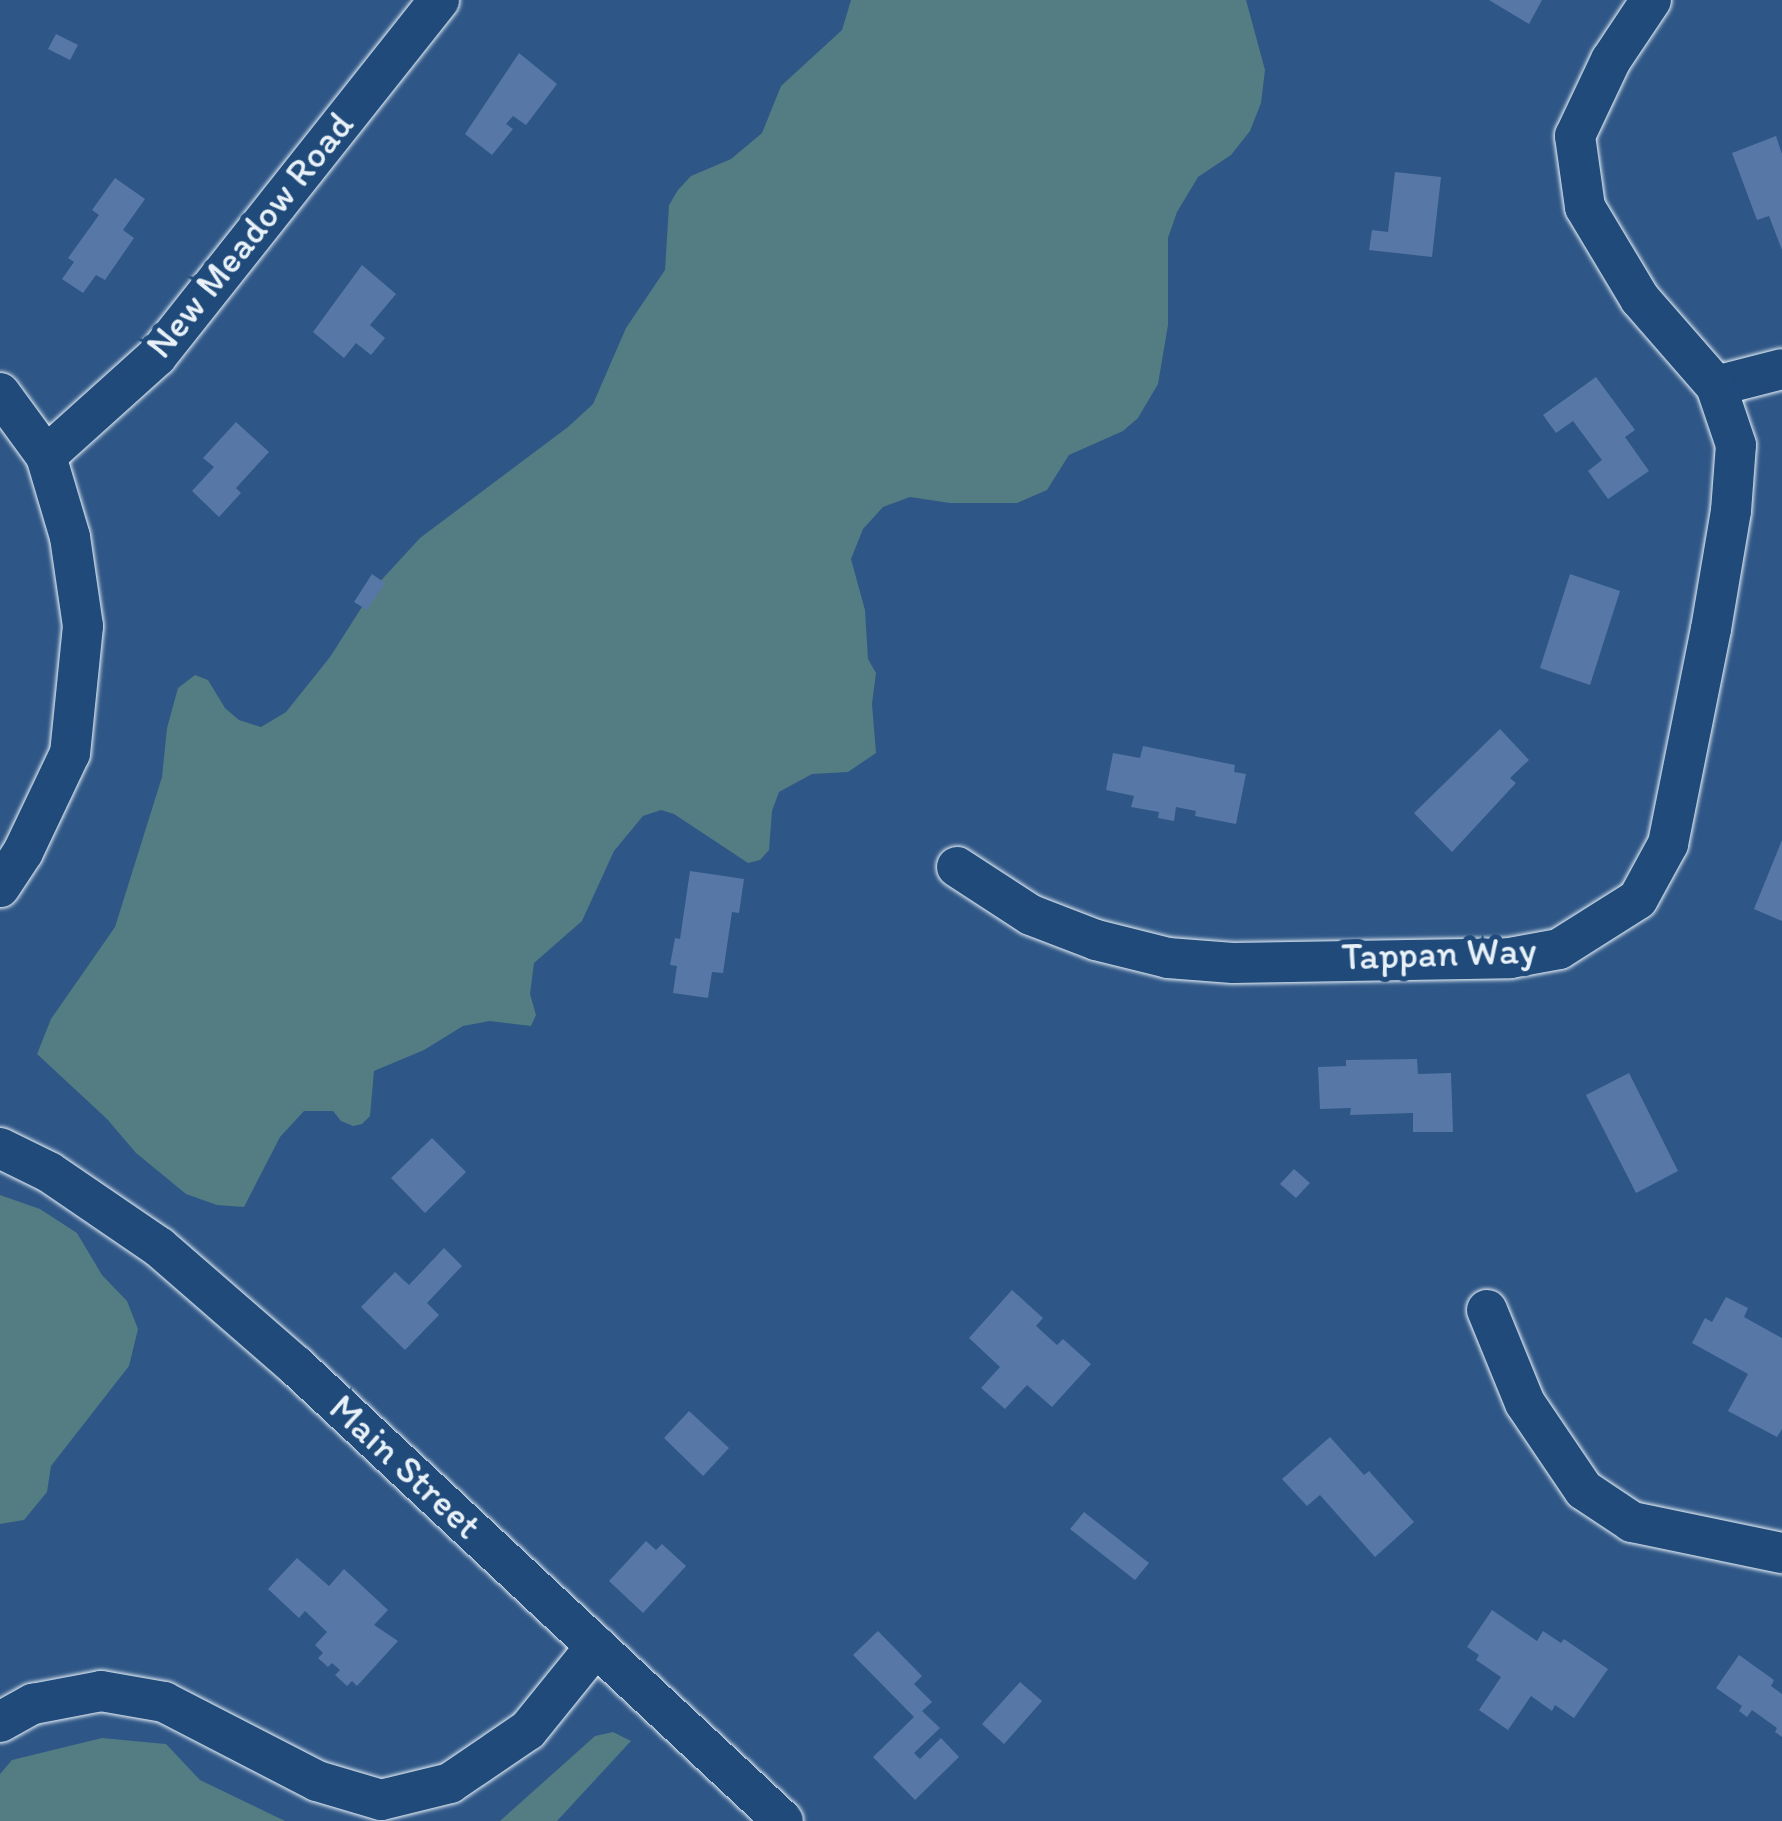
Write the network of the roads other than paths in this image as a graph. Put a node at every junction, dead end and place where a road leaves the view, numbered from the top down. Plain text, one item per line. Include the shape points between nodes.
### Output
1 (440, 0) edge
2 (1651, 0) edge
3 (1782, 369) edge
4 (1716, 386) junction
5 (0, 393) edge
6 (46, 456) junction
7 (956, 867) dead end
8 (0, 887) edge
9 (0, 1148) edge
10 (1487, 1310) dead end
11 (1782, 1553) edge
12 (596, 1646) junction
13 (0, 1722) edge
14 (783, 1821) edge

1 - 6 street, New Meadow Road via 157,356
2 - 4 street via 1575,136 1585,207 1640,299
3 - 4 street
4 - 7 street, Tappan Way via 1736,446 1731,511 1668,844 1638,899 1601,926 1559,949 1510,958 1168,958 1031,915
5 - 6 street
6 - 8 street via 70,537 83,626 70,753 24,852
9 - 12 street, Main Street via 49,1172 159,1247
10 - 11 street via 1525,1403 1584,1490 1632,1522
12 - 13 street via 528,1730 450,1783 381,1800 316,1781 164,1702 101,1691 33,1704
12 - 14 street, Main Street

